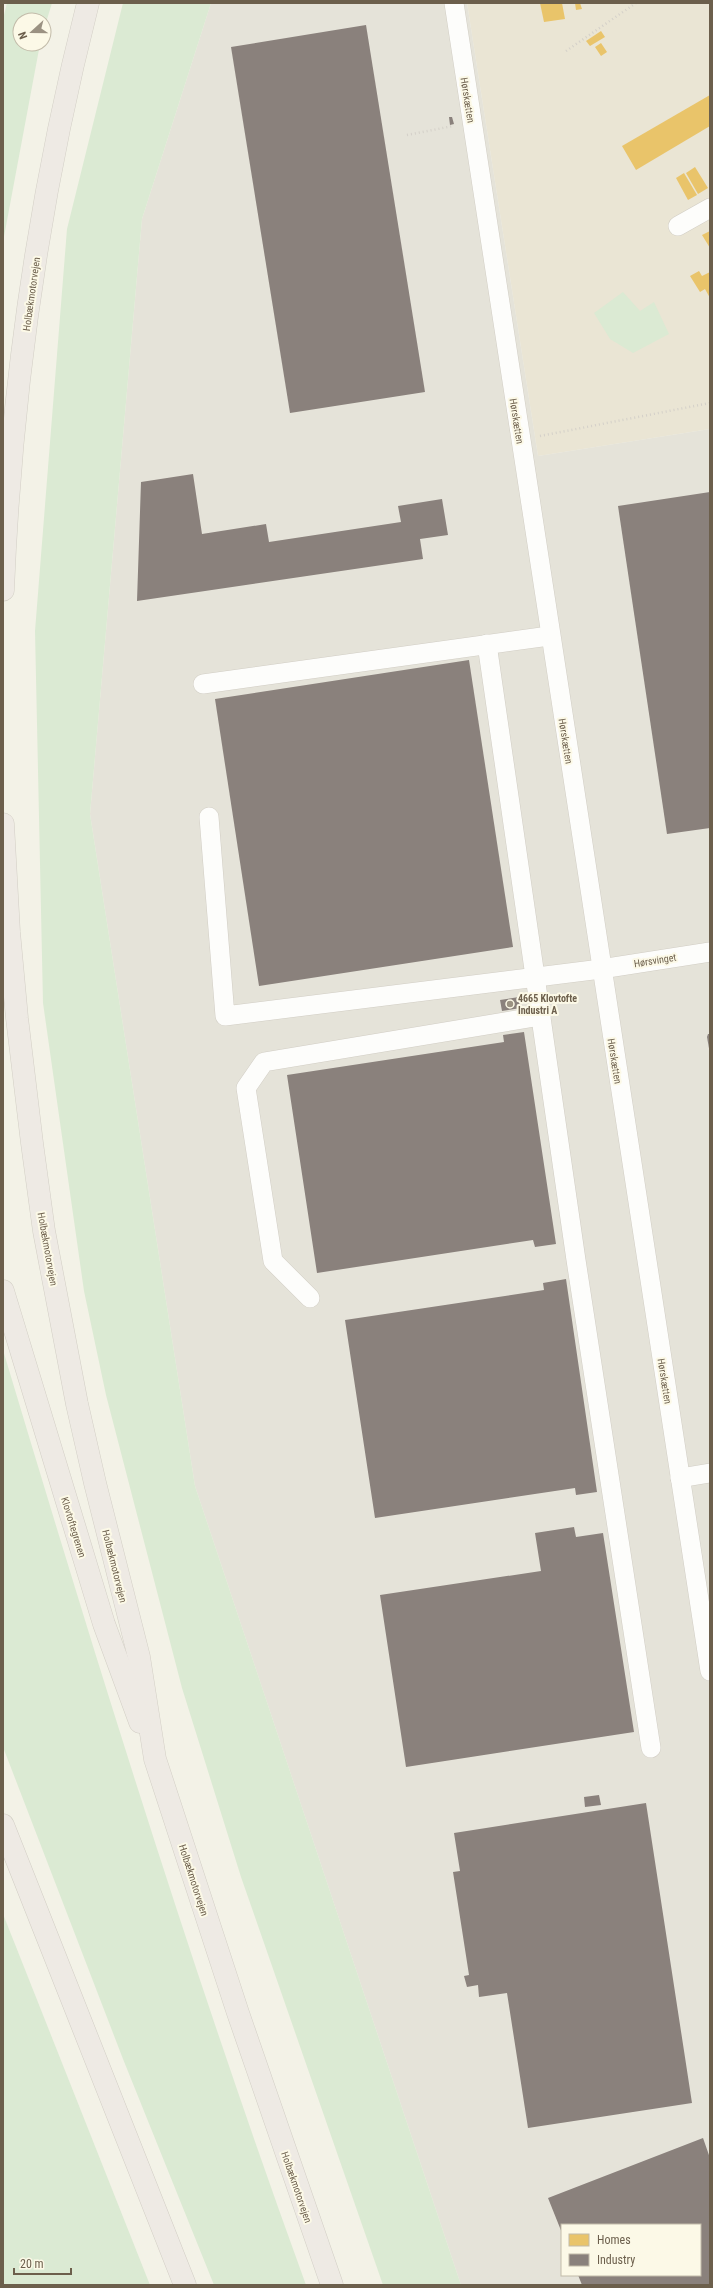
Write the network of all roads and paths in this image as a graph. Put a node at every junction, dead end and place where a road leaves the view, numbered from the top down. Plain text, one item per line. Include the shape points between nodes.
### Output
1 (88, 3) edge
2 (454, 3) edge
3 (636, 3) edge
4 (566, 51) dead end
5 (454, 119) dead end
6 (407, 135) dead end
7 (710, 208) edge
8 (678, 226) dead end
9 (710, 403) edge
10 (520, 440) junction
11 (3, 590) edge
12 (550, 636) junction
13 (487, 644) junction
14 (203, 684) dead end
15 (209, 817) dead end
16 (3, 824) edge
17 (710, 952) edge
18 (601, 969) junction
19 (535, 976) junction
20 (541, 1016) junction
21 (3, 1291) edge
22 (310, 1298) dead end
23 (710, 1473) edge
24 (680, 1478) junction
25 (710, 1671) edge
26 (650, 1748) dead end
27 (155, 1759) junction
28 (3, 1825) edge
29 (185, 2285) edge
30 (332, 2285) edge

1 - 11 highway, Holbækmotorvejen via 51,163 28,313 9,486
2 - 10 street, Hørskætten
3 - 4 path
5 - 6 path via 455,126
7 - 8 street
9 - 10 path
10 - 12 street, Hørskætten
12 - 13 street
12 - 18 street, Hørskætten
13 - 14 street
13 - 19 street
15 - 19 street, Hørsvinget via 225,1016
16 - 27 highway, Holbækmotorvejen via 17,1018 44,1231 93,1476 139,1657
17 - 18 street, Hørsvinget
18 - 19 street, Hørsvinget
18 - 24 street, Hørskætten
19 - 20 street
20 - 22 street via 264,1062 246,1088 273,1261
20 - 26 street
21 - 27 highway, Klovtoftegrenen via 104,1624
23 - 24 street
24 - 25 street, Hørskætten
27 - 30 highway, Holbækmotorvejen via 238,2013
28 - 29 highway

